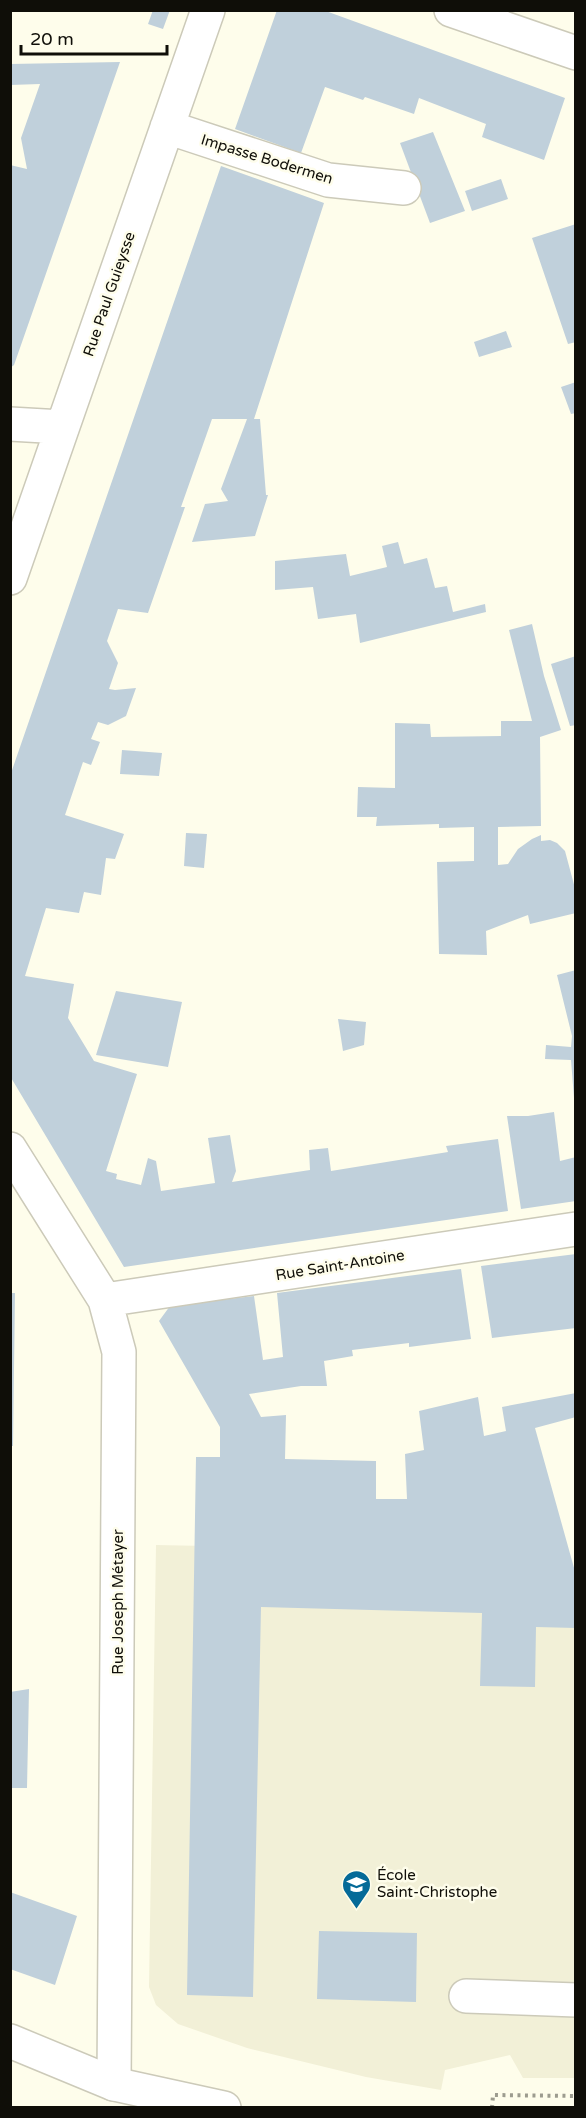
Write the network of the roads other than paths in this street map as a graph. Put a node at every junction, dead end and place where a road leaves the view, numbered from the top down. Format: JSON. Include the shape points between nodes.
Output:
{"nodes":[{"id":1,"x":208,"y":10,"type":"edge"},
{"id":2,"x":451,"y":10,"type":"edge"},
{"id":3,"x":576,"y":53,"type":"edge"},
{"id":4,"x":167,"y":127,"type":"junction"},
{"id":5,"x":404,"y":188,"type":"dead end"},
{"id":6,"x":10,"y":424,"type":"edge"},
{"id":7,"x":62,"y":427,"type":"junction"},
{"id":8,"x":10,"y":578,"type":"edge"},
{"id":9,"x":10,"y":1149,"type":"edge"},
{"id":10,"x":576,"y":1229,"type":"edge"},
{"id":11,"x":105,"y":1300,"type":"junction"},
{"id":12,"x":466,"y":1996,"type":"dead end"},
{"id":13,"x":576,"y":2000,"type":"edge"},
{"id":14,"x":10,"y":2041,"type":"edge"},
{"id":15,"x":114,"y":2084,"type":"junction"},
{"id":16,"x":224,"y":2108,"type":"edge"}],
"edges":[{"from":1,"to":4,"type":"street","name":"Rue Paul Guieysse"},
{"from":2,"to":3,"type":"street"},
{"from":4,"to":5,"type":"street","name":"Impasse Bodermen","via":[[328,180]]},
{"from":4,"to":7,"type":"street","name":"Rue Paul Guieysse"},
{"from":6,"to":7,"type":"street"},
{"from":7,"to":8,"type":"street","name":"Rue Paul Guieysse"},
{"from":9,"to":11,"type":"street","name":"Rue Joseph Métayer"},
{"from":10,"to":11,"type":"street","name":"Rue Saint-Antoine"},
{"from":11,"to":15,"type":"street","name":"Rue Joseph Métayer","via":[[119,1352]]},
{"from":12,"to":13,"type":"street"},
{"from":14,"to":15,"type":"street"},
{"from":15,"to":16,"type":"street"}]}
